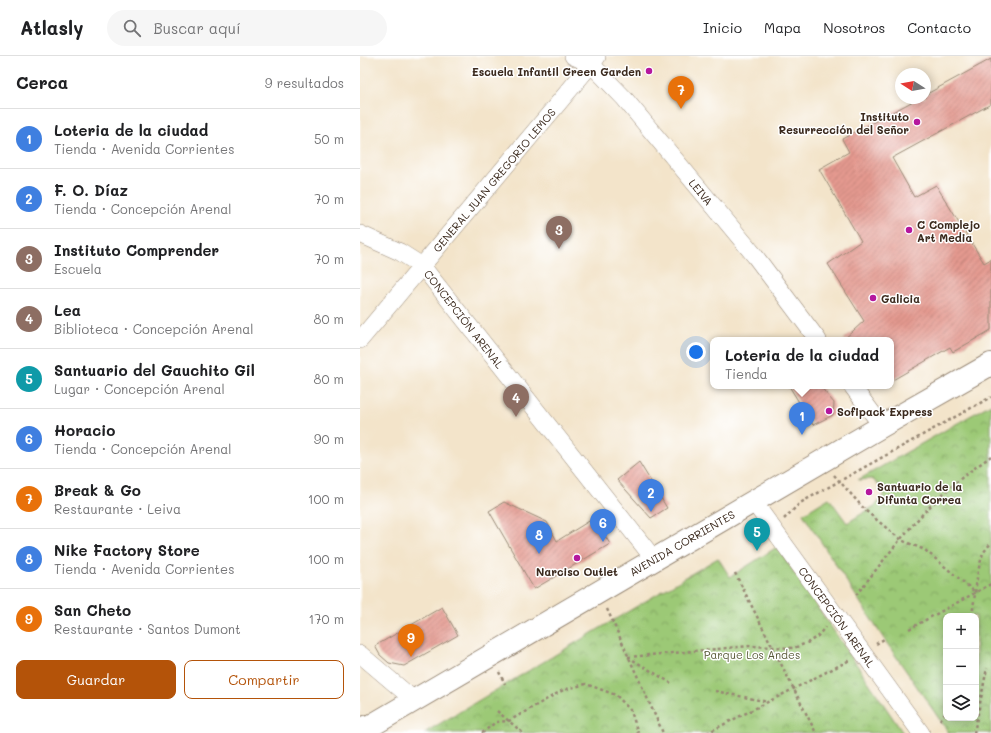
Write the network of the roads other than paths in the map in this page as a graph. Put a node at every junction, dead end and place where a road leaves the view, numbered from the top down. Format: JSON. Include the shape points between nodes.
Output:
{"nodes":[{"id":1,"x":573,"y":56,"type":"edge"},
{"id":2,"x":594,"y":60,"type":"edge"},
{"id":3,"x":360,"y":234,"type":"edge"},
{"id":4,"x":422,"y":266,"type":"junction"},
{"id":5,"x":816,"y":337,"type":"edge"},
{"id":6,"x":360,"y":340,"type":"edge"},
{"id":7,"x":991,"y":364,"type":"edge"},
{"id":8,"x":854,"y":389,"type":"edge"},
{"id":9,"x":882,"y":426,"type":"junction"},
{"id":10,"x":753,"y":502,"type":"junction"},
{"id":11,"x":654,"y":560,"type":"junction"},
{"id":12,"x":360,"y":654,"type":"edge"},
{"id":13,"x":414,"y":700,"type":"junction"},
{"id":14,"x":368,"y":729,"type":"edge"},
{"id":15,"x":921,"y":733,"type":"edge"}],
"edges":[{"from":1,"to":2,"type":"street","name":"LEIVA"},
{"from":2,"to":4,"type":"street","name":"GENERAL JUAN GREGORIO LEMOS"},
{"from":2,"to":5,"type":"street","name":"LEIVA","via":[[755,256]]},
{"from":3,"to":4,"type":"street","name":"CONCEPCIÓN ARENAL","via":[[400,252]]},
{"from":4,"to":6,"type":"street","name":"GENERAL JUAN GREGORIO LEMOS"},
{"from":4,"to":11,"type":"street","name":"CONCEPCIÓN ARENAL"},
{"from":7,"to":9,"type":"main road","name":"AVENIDA CORRIENTES"},
{"from":8,"to":9,"type":"street"},
{"from":9,"to":10,"type":"main road","name":"AVENIDA CORRIENTES"},
{"from":10,"to":11,"type":"main road","name":"AVENIDA CORRIENTES"},
{"from":10,"to":15,"type":"street","name":"CONCEPCIÓN ARENAL"},
{"from":11,"to":13,"type":"main road","name":"AVENIDA CORRIENTES","via":[[606,602]]},
{"from":12,"to":13,"type":"street"},
{"from":13,"to":14,"type":"main road","name":"AVENIDA CORRIENTES"}]}
